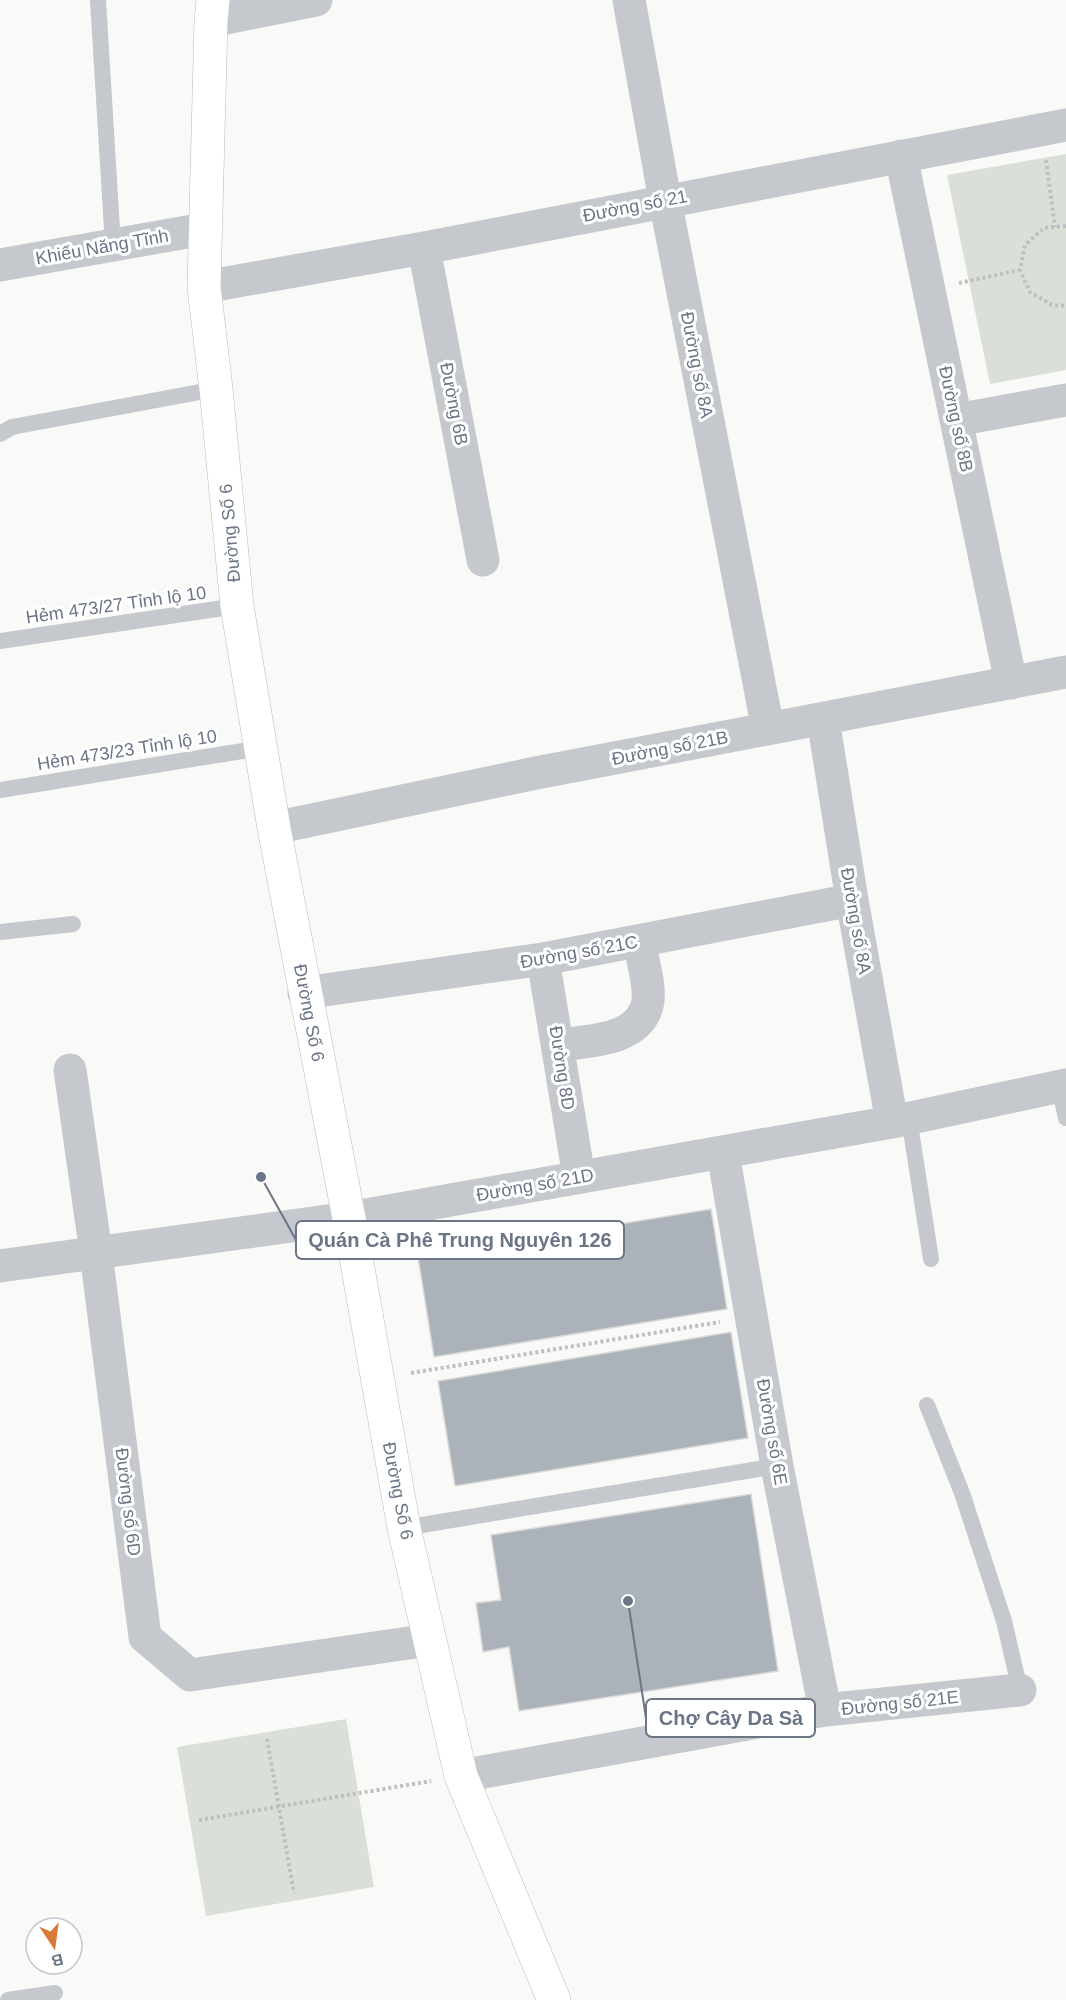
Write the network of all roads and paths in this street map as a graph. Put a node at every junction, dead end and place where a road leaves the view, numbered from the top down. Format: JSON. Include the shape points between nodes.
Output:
{"nodes":[{"id":1,"x":98,"y":0,"type":"edge"},
{"id":2,"x":316,"y":0,"type":"edge"},
{"id":3,"x":629,"y":0,"type":"edge"},
{"id":4,"x":212,"y":10,"type":"edge"},
{"id":5,"x":1054,"y":127,"type":"edge"},
{"id":6,"x":901,"y":156,"type":"junction"},
{"id":7,"x":665,"y":200,"type":"junction"},
{"id":8,"x":1066,"y":226,"type":"edge"},
{"id":9,"x":1055,"y":227,"type":"junction"},
{"id":10,"x":204,"y":229,"type":"junction"},
{"id":11,"x":113,"y":246,"type":"junction"},
{"id":12,"x":424,"y":248,"type":"junction"},
{"id":13,"x":0,"y":265,"type":"edge"},
{"id":14,"x":1020,"y":270,"type":"junction"},
{"id":15,"x":204,"y":287,"type":"junction"},
{"id":16,"x":929,"y":290,"type":"junction"},
{"id":17,"x":1066,"y":306,"type":"edge"},
{"id":18,"x":216,"y":389,"type":"junction"},
{"id":19,"x":1066,"y":400,"type":"edge"},
{"id":20,"x":956,"y":420,"type":"junction"},
{"id":21,"x":0,"y":434,"type":"edge"},
{"id":22,"x":483,"y":560,"type":"dead end"},
{"id":23,"x":237,"y":606,"type":"junction"},
{"id":24,"x":0,"y":641,"type":"edge"},
{"id":25,"x":1066,"y":672,"type":"edge"},
{"id":26,"x":1011,"y":682,"type":"junction"},
{"id":27,"x":824,"y":719,"type":"junction"},
{"id":28,"x":768,"y":729,"type":"junction"},
{"id":29,"x":261,"y":748,"type":"junction"},
{"id":30,"x":0,"y":790,"type":"edge"},
{"id":31,"x":274,"y":828,"type":"junction"},
{"id":32,"x":852,"y":900,"type":"junction"},
{"id":33,"x":73,"y":924,"type":"dead end"},
{"id":34,"x":0,"y":932,"type":"edge"},
{"id":35,"x":639,"y":941,"type":"junction"},
{"id":36,"x":543,"y":959,"type":"junction"},
{"id":37,"x":304,"y":993,"type":"junction"},
{"id":38,"x":559,"y":1046,"type":"junction"},
{"id":39,"x":70,"y":1070,"type":"dead end"},
{"id":40,"x":1063,"y":1086,"type":"edge"},
{"id":41,"x":1066,"y":1118,"type":"edge"},
{"id":42,"x":900,"y":1120,"type":"junction"},
{"id":43,"x":723,"y":1153,"type":"junction"},
{"id":44,"x":579,"y":1177,"type":"junction"},
{"id":45,"x":349,"y":1218,"type":"junction"},
{"id":46,"x":96,"y":1253,"type":"junction"},
{"id":47,"x":931,"y":1259,"type":"dead end"},
{"id":48,"x":0,"y":1266,"type":"edge"},
{"id":49,"x":729,"y":1321,"type":"dead end"},
{"id":50,"x":411,"y":1373,"type":"dead end"},
{"id":51,"x":927,"y":1405,"type":"dead end"},
{"id":52,"x":777,"y":1466,"type":"junction"},
{"id":53,"x":404,"y":1528,"type":"junction"},
{"id":54,"x":429,"y":1640,"type":"junction"},
{"id":55,"x":1020,"y":1690,"type":"joint"},
{"id":56,"x":825,"y":1710,"type":"junction"},
{"id":57,"x":267,"y":1739,"type":"dead end"},
{"id":58,"x":461,"y":1776,"type":"junction"},
{"id":59,"x":279,"y":1807,"type":"junction"},
{"id":60,"x":199,"y":1820,"type":"dead end"},
{"id":61,"x":294,"y":1893,"type":"dead end"},
{"id":62,"x":55,"y":1993,"type":"dead end"},
{"id":63,"x":8,"y":2000,"type":"edge"},
{"id":64,"x":554,"y":2000,"type":"edge"}],
"edges":[{"from":1,"to":11,"type":"lane"},
{"from":2,"to":4,"type":"street"},
{"from":3,"to":7,"type":"street","name":"Đường số 8A"},
{"from":4,"to":10,"type":"street","name":"Đường Số 6"},
{"from":5,"to":6,"type":"street","name":"Đường số 21"},
{"from":5,"to":9,"type":"path"},
{"from":6,"to":7,"type":"street","name":"Đường số 21"},
{"from":6,"to":16,"type":"street","name":"Đường số 8B"},
{"from":7,"to":12,"type":"street","name":"Đường số 21"},
{"from":7,"to":28,"type":"street","name":"Đường số 8A"},
{"from":8,"to":9,"type":"path"},
{"from":9,"to":14,"type":"path","via":[[1044,228],[1025,245]]},
{"from":10,"to":11,"type":"street","name":"Khiếu Năng Tĩnh"},
{"from":10,"to":15,"type":"street","name":"Đường Số 6"},
{"from":11,"to":13,"type":"street","name":"Khiếu Năng Tĩnh"},
{"from":12,"to":15,"type":"street","name":"Đường số 21"},
{"from":12,"to":22,"type":"street","name":"Đường 6B"},
{"from":14,"to":16,"type":"path"},
{"from":14,"to":17,"type":"path","via":[[1030,292],[1052,305]]},
{"from":15,"to":18,"type":"street","name":"Đường Số 6"},
{"from":16,"to":20,"type":"street","name":"Đường số 8B"},
{"from":18,"to":21,"type":"lane","via":[[12,427]]},
{"from":18,"to":23,"type":"street","name":"Đường Số 6"},
{"from":19,"to":20,"type":"street"},
{"from":20,"to":26,"type":"street","name":"Đường số 8B"},
{"from":23,"to":24,"type":"lane","name":"Hẻm 473/27 Tỉnh lộ 10"},
{"from":23,"to":29,"type":"street","name":"Đường Số 6"},
{"from":25,"to":26,"type":"street","name":"Đường số 21B"},
{"from":26,"to":27,"type":"street","name":"Đường số 21B"},
{"from":27,"to":28,"type":"street","name":"Đường số 21B"},
{"from":27,"to":32,"type":"street","name":"Đường số 8A"},
{"from":28,"to":31,"type":"street","name":"Đường số 21B"},
{"from":29,"to":30,"type":"lane","name":"Hẻm 473/23 Tỉnh lộ 10"},
{"from":29,"to":31,"type":"street","name":"Đường Số 6"},
{"from":31,"to":37,"type":"street","name":"Đường Số 6"},
{"from":32,"to":35,"type":"street","name":"Đường số 21C"},
{"from":32,"to":42,"type":"street","name":"Đường số 8A"},
{"from":33,"to":34,"type":"lane"},
{"from":35,"to":36,"type":"street","name":"Đường số 21C"},
{"from":35,"to":38,"type":"street","via":[[648,988],[648,1003],[640,1017],[616,1036]]},
{"from":36,"to":37,"type":"street","name":"Đường số 21C"},
{"from":36,"to":38,"type":"street","name":"Đường 8D"},
{"from":37,"to":45,"type":"street","name":"Đường Số 6"},
{"from":38,"to":44,"type":"street","name":"Đường 8D"},
{"from":39,"to":46,"type":"street","name":"Đường số 6D"},
{"from":40,"to":41,"type":"lane"},
{"from":40,"to":42,"type":"street","name":"Đường số 21D"},
{"from":42,"to":43,"type":"street","name":"Đường số 21D"},
{"from":42,"to":47,"type":"lane"},
{"from":43,"to":44,"type":"street","name":"Đường số 21D"},
{"from":43,"to":52,"type":"street","name":"Đường số 6E"},
{"from":44,"to":45,"type":"street","name":"Đường số 21D"},
{"from":45,"to":46,"type":"street","name":"Đường số 21D"},
{"from":45,"to":53,"type":"street","name":"Đường Số 6"},
{"from":46,"to":48,"type":"street","name":"Đường số 21D"},
{"from":46,"to":54,"type":"street","name":"Đường số 6D","via":[[145,1637],[190,1675]]},
{"from":49,"to":50,"type":"path"},
{"from":51,"to":55,"type":"lane","via":[[962,1493],[1004,1621]]},
{"from":52,"to":53,"type":"lane"},
{"from":52,"to":56,"type":"street","name":"Đường số 6E"},
{"from":53,"to":54,"type":"street","name":"Đường Số 6"},
{"from":54,"to":58,"type":"street","name":"Đường Số 6"},
{"from":55,"to":56,"type":"street","name":"Đường số 21E"},
{"from":56,"to":58,"type":"street","name":"Đường số 21E"},
{"from":57,"to":59,"type":"path"},
{"from":58,"to":59,"type":"path"},
{"from":58,"to":64,"type":"street","name":"Đường Số 6"},
{"from":59,"to":60,"type":"path"},
{"from":59,"to":61,"type":"path"},
{"from":62,"to":63,"type":"lane"}]}
